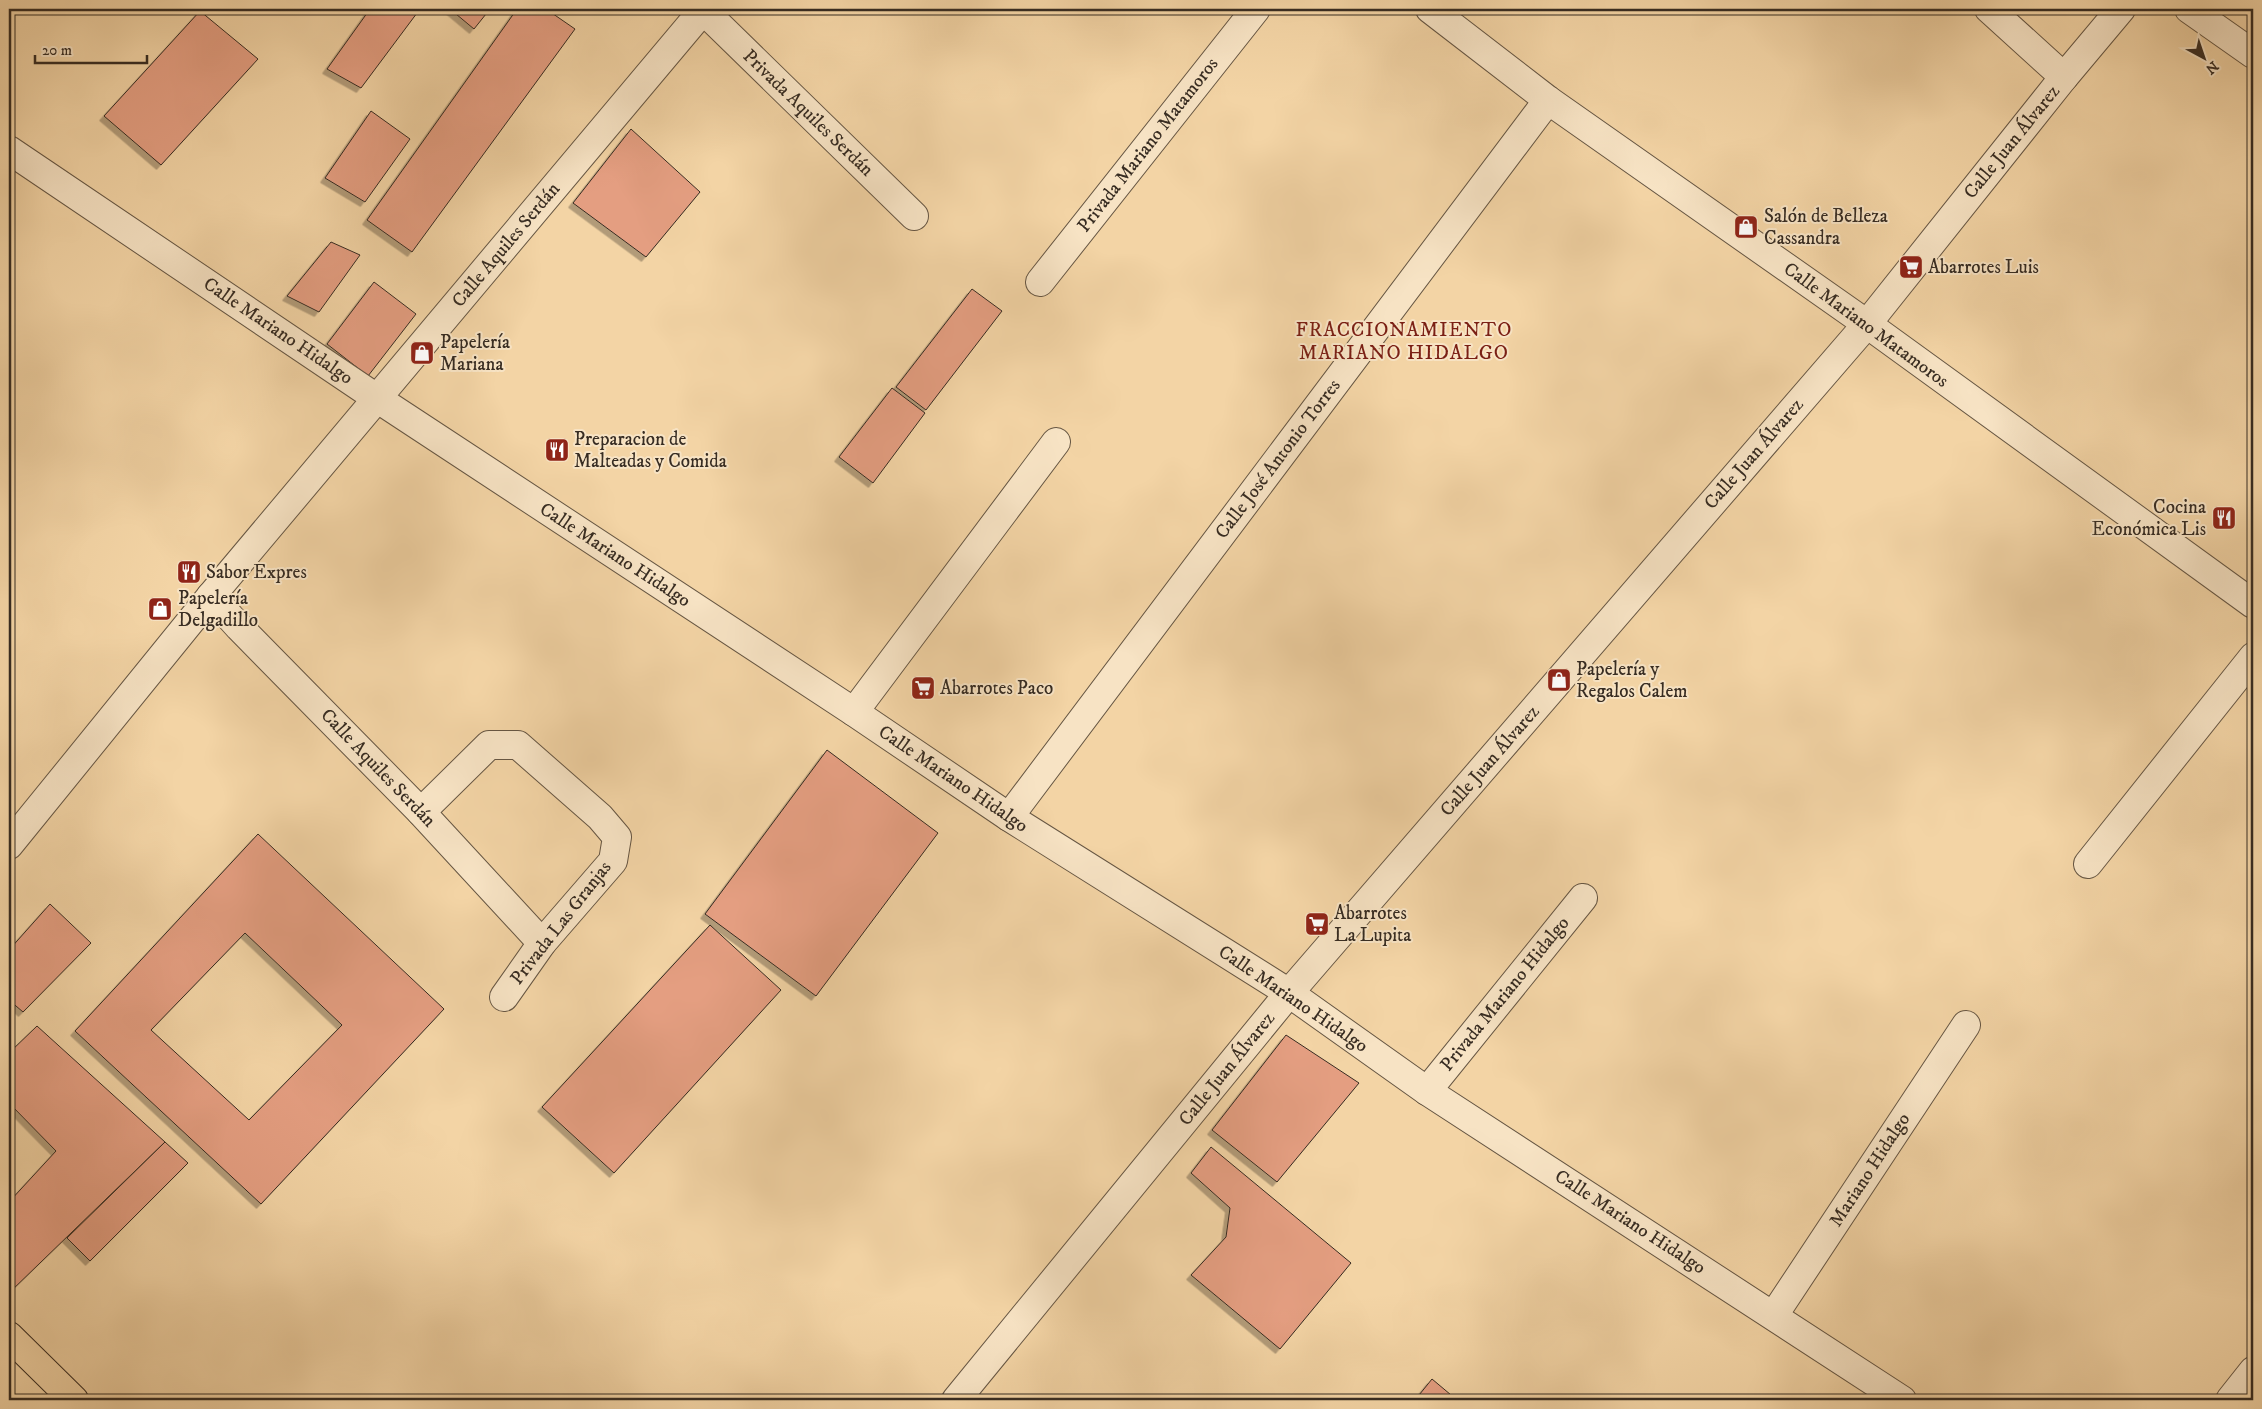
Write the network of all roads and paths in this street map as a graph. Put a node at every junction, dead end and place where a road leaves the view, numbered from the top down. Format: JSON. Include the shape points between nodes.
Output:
{"nodes":[{"id":1,"x":1256,"y":9,"type":"edge"},
{"id":2,"x":1430,"y":9,"type":"edge"},
{"id":3,"x":1989,"y":9,"type":"edge"},
{"id":4,"x":2121,"y":9,"type":"edge"},
{"id":5,"x":2189,"y":9,"type":"edge"},
{"id":6,"x":704,"y":10,"type":"edge"},
{"id":7,"x":2253,"y":54,"type":"edge"},
{"id":8,"x":2064,"y":77,"type":"junction"},
{"id":9,"x":1548,"y":100,"type":"junction"},
{"id":10,"x":9,"y":150,"type":"edge"},
{"id":11,"x":914,"y":216,"type":"dead end"},
{"id":12,"x":1040,"y":282,"type":"dead end"},
{"id":13,"x":1867,"y":324,"type":"junction"},
{"id":14,"x":378,"y":398,"type":"junction"},
{"id":15,"x":1056,"y":442,"type":"dead end"},
{"id":16,"x":211,"y":596,"type":"junction"},
{"id":17,"x":2253,"y":604,"type":"edge"},
{"id":18,"x":2253,"y":657,"type":"edge"},
{"id":19,"x":854,"y":712,"type":"junction"},
{"id":20,"x":421,"y":812,"type":"junction"},
{"id":21,"x":1009,"y":817,"type":"junction"},
{"id":22,"x":10,"y":841,"type":"edge"},
{"id":23,"x":2088,"y":864,"type":"dead end"},
{"id":24,"x":1583,"y":898,"type":"dead end"},
{"id":25,"x":542,"y":943,"type":"junction"},
{"id":26,"x":1289,"y":993,"type":"junction"},
{"id":27,"x":504,"y":997,"type":"dead end"},
{"id":28,"x":1966,"y":1025,"type":"dead end"},
{"id":29,"x":1427,"y":1091,"type":"junction"},
{"id":30,"x":1774,"y":1315,"type":"junction"},
{"id":31,"x":9,"y":1336,"type":"edge"},
{"id":32,"x":2253,"y":1372,"type":"edge"},
{"id":33,"x":2233,"y":1399,"type":"edge"},
{"id":34,"x":74,"y":1400,"type":"edge"},
{"id":35,"x":956,"y":1400,"type":"edge"},
{"id":36,"x":1902,"y":1400,"type":"edge"}],
"edges":[{"from":1,"to":12,"type":"street","name":"Privada Mariano Matamoros"},
{"from":2,"to":9,"type":"street","name":"Calle Mariano Matamoros"},
{"from":3,"to":8,"type":"street"},
{"from":4,"to":8,"type":"street","name":"Calle Juan Álvarez"},
{"from":5,"to":7,"type":"street"},
{"from":6,"to":11,"type":"street","name":"Privada Aquiles Serdán"},
{"from":6,"to":14,"type":"street","name":"Calle Aquiles Serdán"},
{"from":8,"to":13,"type":"street","name":"Calle Juan Álvarez"},
{"from":9,"to":13,"type":"street","name":"Calle Mariano Matamoros"},
{"from":9,"to":21,"type":"street","name":"Calle José Antonio Torres"},
{"from":10,"to":14,"type":"street","name":"Calle Mariano Hidalgo"},
{"from":13,"to":17,"type":"street","name":"Calle Mariano Matamoros"},
{"from":13,"to":26,"type":"street","name":"Calle Juan Álvarez"},
{"from":14,"to":16,"type":"street","name":"Calle Aquiles Serdán"},
{"from":14,"to":19,"type":"street","name":"Calle Mariano Hidalgo"},
{"from":15,"to":19,"type":"street"},
{"from":16,"to":20,"type":"street","name":"Calle Aquiles Serdán"},
{"from":16,"to":22,"type":"street","name":"Calle Aquiles Serdán"},
{"from":18,"to":23,"type":"street"},
{"from":19,"to":21,"type":"street","name":"Calle Mariano Hidalgo"},
{"from":20,"to":25,"type":"street","name":"Calle Aquiles Serdán"},
{"from":20,"to":25,"type":"street","name":"Privada Las Granjas","via":[[489,745],[518,745],[600,817],[617,837],[613,861]]},
{"from":21,"to":26,"type":"street","name":"Calle Mariano Hidalgo"},
{"from":24,"to":29,"type":"street","name":"Privada Mariano Hidalgo"},
{"from":25,"to":27,"type":"street","name":"Privada Las Granjas"},
{"from":26,"to":29,"type":"street","name":"Calle Mariano Hidalgo"},
{"from":26,"to":35,"type":"street","name":"Calle Juan Álvarez"},
{"from":28,"to":30,"type":"street","name":"Mariano Hidalgo"},
{"from":29,"to":30,"type":"street","name":"Calle Mariano Hidalgo"},
{"from":30,"to":36,"type":"street","name":"Calle Mariano Hidalgo"},
{"from":31,"to":34,"type":"main road"},
{"from":32,"to":33,"type":"street"}]}
